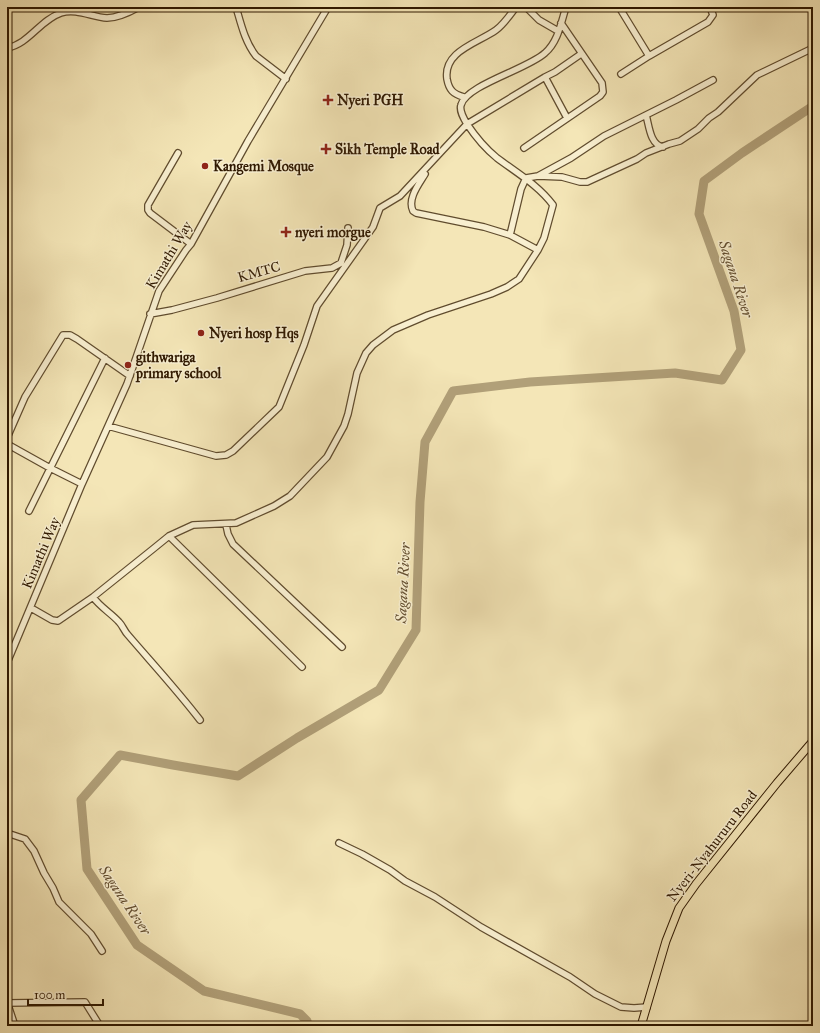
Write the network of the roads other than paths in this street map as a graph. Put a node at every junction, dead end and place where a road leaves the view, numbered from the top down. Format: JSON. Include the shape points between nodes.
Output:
{"nodes":[{"id":1,"x":139,"y":7,"type":"edge"},
{"id":2,"x":236,"y":7,"type":"edge"},
{"id":3,"x":328,"y":7,"type":"edge"},
{"id":4,"x":516,"y":7,"type":"edge"},
{"id":5,"x":526,"y":7,"type":"edge"},
{"id":6,"x":566,"y":7,"type":"edge"},
{"id":7,"x":619,"y":7,"type":"edge"},
{"id":8,"x":710,"y":7,"type":"edge"},
{"id":9,"x":561,"y":23,"type":"junction"},
{"id":10,"x":558,"y":31,"type":"junction"},
{"id":11,"x":7,"y":48,"type":"edge"},
{"id":12,"x":813,"y":48,"type":"edge"},
{"id":13,"x":581,"y":54,"type":"junction"},
{"id":14,"x":649,"y":56,"type":"junction"},
{"id":15,"x":621,"y":74,"type":"dead end"},
{"id":16,"x":545,"y":77,"type":"junction"},
{"id":17,"x":286,"y":79,"type":"junction"},
{"id":18,"x":713,"y":80,"type":"dead end"},
{"id":19,"x":464,"y":97,"type":"junction"},
{"id":20,"x":646,"y":115,"type":"junction"},
{"id":21,"x":567,"y":118,"type":"junction"},
{"id":22,"x":467,"y":124,"type":"junction"},
{"id":23,"x":663,"y":147,"type":"junction"},
{"id":24,"x":524,"y":148,"type":"dead end"},
{"id":25,"x":178,"y":153,"type":"dead end"},
{"id":26,"x":428,"y":166,"type":"junction"},
{"id":27,"x":538,"y":176,"type":"junction"},
{"id":28,"x":526,"y":178,"type":"junction"},
{"id":29,"x":348,"y":228,"type":"dead end"},
{"id":30,"x":510,"y":235,"type":"junction"},
{"id":31,"x":191,"y":244,"type":"junction"},
{"id":32,"x":538,"y":250,"type":"junction"},
{"id":33,"x":150,"y":314,"type":"junction"},
{"id":34,"x":105,"y":358,"type":"junction"},
{"id":35,"x":130,"y":376,"type":"junction"},
{"id":36,"x":108,"y":426,"type":"junction"},
{"id":37,"x":7,"y":438,"type":"edge"},
{"id":38,"x":7,"y":444,"type":"edge"},
{"id":39,"x":50,"y":468,"type":"junction"},
{"id":40,"x":82,"y":484,"type":"junction"},
{"id":41,"x":29,"y":511,"type":"dead end"},
{"id":42,"x":226,"y":524,"type":"junction"},
{"id":43,"x":169,"y":536,"type":"junction"},
{"id":44,"x":93,"y":596,"type":"junction"},
{"id":45,"x":31,"y":608,"type":"junction"},
{"id":46,"x":342,"y":647,"type":"dead end"},
{"id":47,"x":7,"y":663,"type":"edge"},
{"id":48,"x":302,"y":667,"type":"dead end"},
{"id":49,"x":200,"y":720,"type":"dead end"},
{"id":50,"x":813,"y":741,"type":"edge"},
{"id":51,"x":7,"y":833,"type":"edge"},
{"id":52,"x":339,"y":843,"type":"dead end"},
{"id":53,"x":102,"y":951,"type":"dead end"},
{"id":54,"x":7,"y":1003,"type":"edge"},
{"id":55,"x":647,"y":1007,"type":"junction"},
{"id":56,"x":15,"y":1026,"type":"edge"},
{"id":57,"x":100,"y":1026,"type":"edge"},
{"id":58,"x":641,"y":1026,"type":"edge"}],
"edges":[{"from":1,"to":11,"type":"street","via":[[107,18],[64,12],[49,19],[22,42]]},
{"from":2,"to":17,"type":"street","via":[[252,52]]},
{"from":3,"to":17,"type":"street","name":"Kimathi Way"},
{"from":4,"to":19,"type":"street","via":[[502,26],[462,50],[448,63],[450,89],[456,95]]},
{"from":5,"to":10,"type":"street"},
{"from":6,"to":9,"type":"street"},
{"from":7,"to":14,"type":"street"},
{"from":8,"to":14,"type":"street","via":[[713,15],[708,22]]},
{"from":9,"to":10,"type":"street"},
{"from":9,"to":13,"type":"street"},
{"from":10,"to":19,"type":"street","via":[[550,48],[538,58]]},
{"from":12,"to":23,"type":"street","via":[[757,75],[698,130],[680,142]]},
{"from":13,"to":16,"type":"street"},
{"from":13,"to":21,"type":"street","via":[[602,83],[603,92]]},
{"from":14,"to":15,"type":"street"},
{"from":16,"to":21,"type":"street"},
{"from":16,"to":22,"type":"street"},
{"from":17,"to":31,"type":"street","name":"Kimathi Way","via":[[226,179]]},
{"from":18,"to":20,"type":"street"},
{"from":19,"to":22,"type":"street","via":[[460,105]]},
{"from":20,"to":23,"type":"street","via":[[654,142]]},
{"from":20,"to":27,"type":"street","via":[[604,136]]},
{"from":21,"to":24,"type":"street"},
{"from":22,"to":26,"type":"street"},
{"from":22,"to":28,"type":"street","via":[[496,158]]},
{"from":23,"to":27,"type":"street","via":[[587,182]]},
{"from":25,"to":31,"type":"street","via":[[148,205],[148,210]]},
{"from":26,"to":30,"type":"street","via":[[413,197],[413,211]]},
{"from":26,"to":36,"type":"street","via":[[400,196],[380,208],[373,227],[317,306],[279,407],[232,451],[216,456]]},
{"from":27,"to":28,"type":"street"},
{"from":28,"to":30,"type":"street"},
{"from":28,"to":32,"type":"street","via":[[553,205]]},
{"from":29,"to":33,"type":"street","name":"KMTC","via":[[347,245],[340,263],[332,268],[305,271],[216,298]]},
{"from":30,"to":32,"type":"street"},
{"from":31,"to":33,"type":"street","name":"Kimathi Way","via":[[159,290]]},
{"from":32,"to":42,"type":"street","via":[[519,279],[512,284],[393,330],[373,345],[366,353],[357,373],[344,426],[327,457],[297,490],[282,502],[236,523]]},
{"from":33,"to":35,"type":"street","name":"Kimathi Way"},
{"from":34,"to":35,"type":"street"},
{"from":34,"to":37,"type":"street","via":[[70,335],[63,335],[25,397]]},
{"from":34,"to":39,"type":"street"},
{"from":35,"to":36,"type":"street","name":"Kimathi Way"},
{"from":36,"to":40,"type":"street","name":"Kimathi Way"},
{"from":38,"to":39,"type":"street"},
{"from":39,"to":40,"type":"street"},
{"from":39,"to":41,"type":"street"},
{"from":40,"to":45,"type":"street","name":"Kimathi Way"},
{"from":42,"to":43,"type":"street","via":[[193,525]]},
{"from":42,"to":46,"type":"street","via":[[233,544]]},
{"from":43,"to":44,"type":"street"},
{"from":43,"to":48,"type":"street"},
{"from":44,"to":45,"type":"street","via":[[58,621]]},
{"from":44,"to":49,"type":"street","via":[[118,621]]},
{"from":45,"to":47,"type":"street","name":"Kimathi Way"},
{"from":50,"to":55,"type":"main road","name":"Nyeri-Nyahururu Road","via":[[685,897],[674,919]]},
{"from":51,"to":53,"type":"street","via":[[25,839],[59,902],[90,934]]},
{"from":52,"to":55,"type":"street","via":[[390,870],[595,994],[621,1007]]},
{"from":54,"to":56,"type":"street"},
{"from":54,"to":57,"type":"street","via":[[85,1002]]},
{"from":55,"to":58,"type":"main road","name":"Nyeri-Nyahururu Road"}]}
